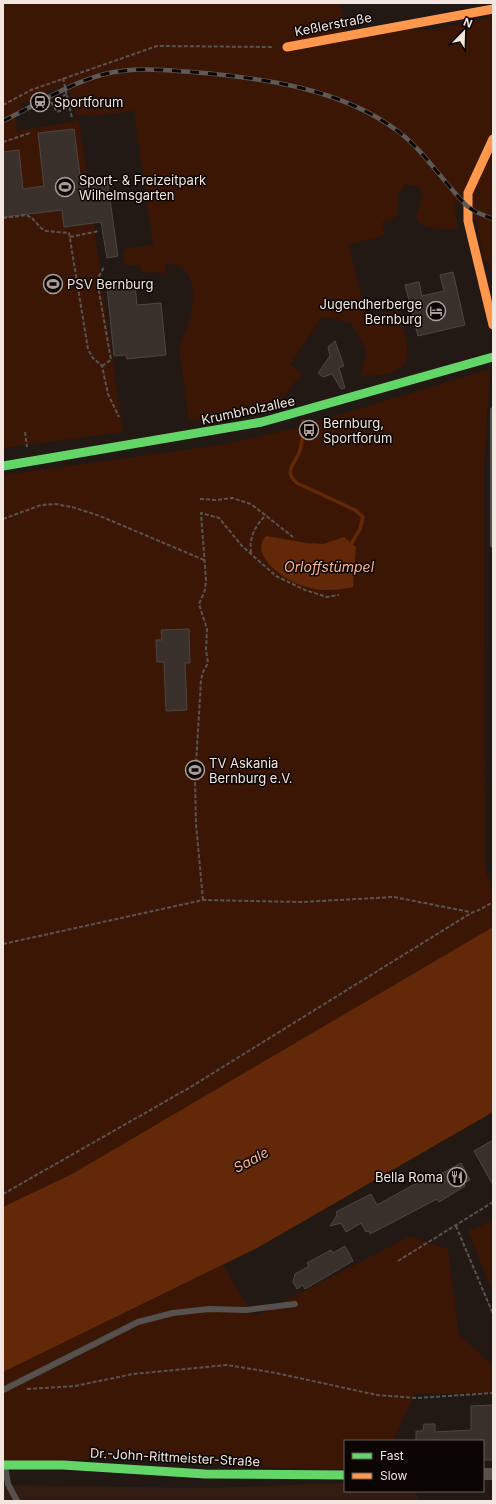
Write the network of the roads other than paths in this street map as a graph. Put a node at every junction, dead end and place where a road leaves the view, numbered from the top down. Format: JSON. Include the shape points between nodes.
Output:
{"nodes":[{"id":1,"x":493,"y":9,"type":"edge"},
{"id":2,"x":479,"y":11,"type":"junction"},
{"id":3,"x":493,"y":14,"type":"edge"},
{"id":4,"x":288,"y":47,"type":"road end"},
{"id":5,"x":493,"y":139,"type":"edge"},
{"id":6,"x":493,"y":325,"type":"edge"},
{"id":7,"x":493,"y":357,"type":"edge"},
{"id":8,"x":493,"y":410,"type":"edge"},
{"id":9,"x":3,"y":466,"type":"edge"},
{"id":10,"x":493,"y":545,"type":"edge"},
{"id":11,"x":295,"y":1304,"type":"dead end"},
{"id":12,"x":4,"y":1390,"type":"edge"},
{"id":13,"x":4,"y":1465,"type":"edge"},
{"id":14,"x":344,"y":1476,"type":"edge"},
{"id":15,"x":17,"y":1501,"type":"edge"}],
"edges":[{"from":1,"to":2,"type":"street","name":"Keßlerstraße"},
{"from":2,"to":3,"type":"street","name":"Keßlerstraße"},
{"from":2,"to":4,"type":"street","name":"Keßlerstraße"},
{"from":5,"to":6,"type":"street","via":[[468,193],[467,206],[468,221]]},
{"from":7,"to":9,"type":"street","name":"Krumbholzallee","via":[[268,420]]},
{"from":8,"to":10,"type":"lane"},
{"from":11,"to":12,"type":"lane","via":[[246,1310],[210,1309],[181,1312],[138,1322]]},
{"from":13,"to":14,"type":"street","name":"Dr.-John-Rittmeister-Straße","via":[[63,1465],[205,1474]]},
{"from":13,"to":15,"type":"lane","via":[[8,1484]]}]}
